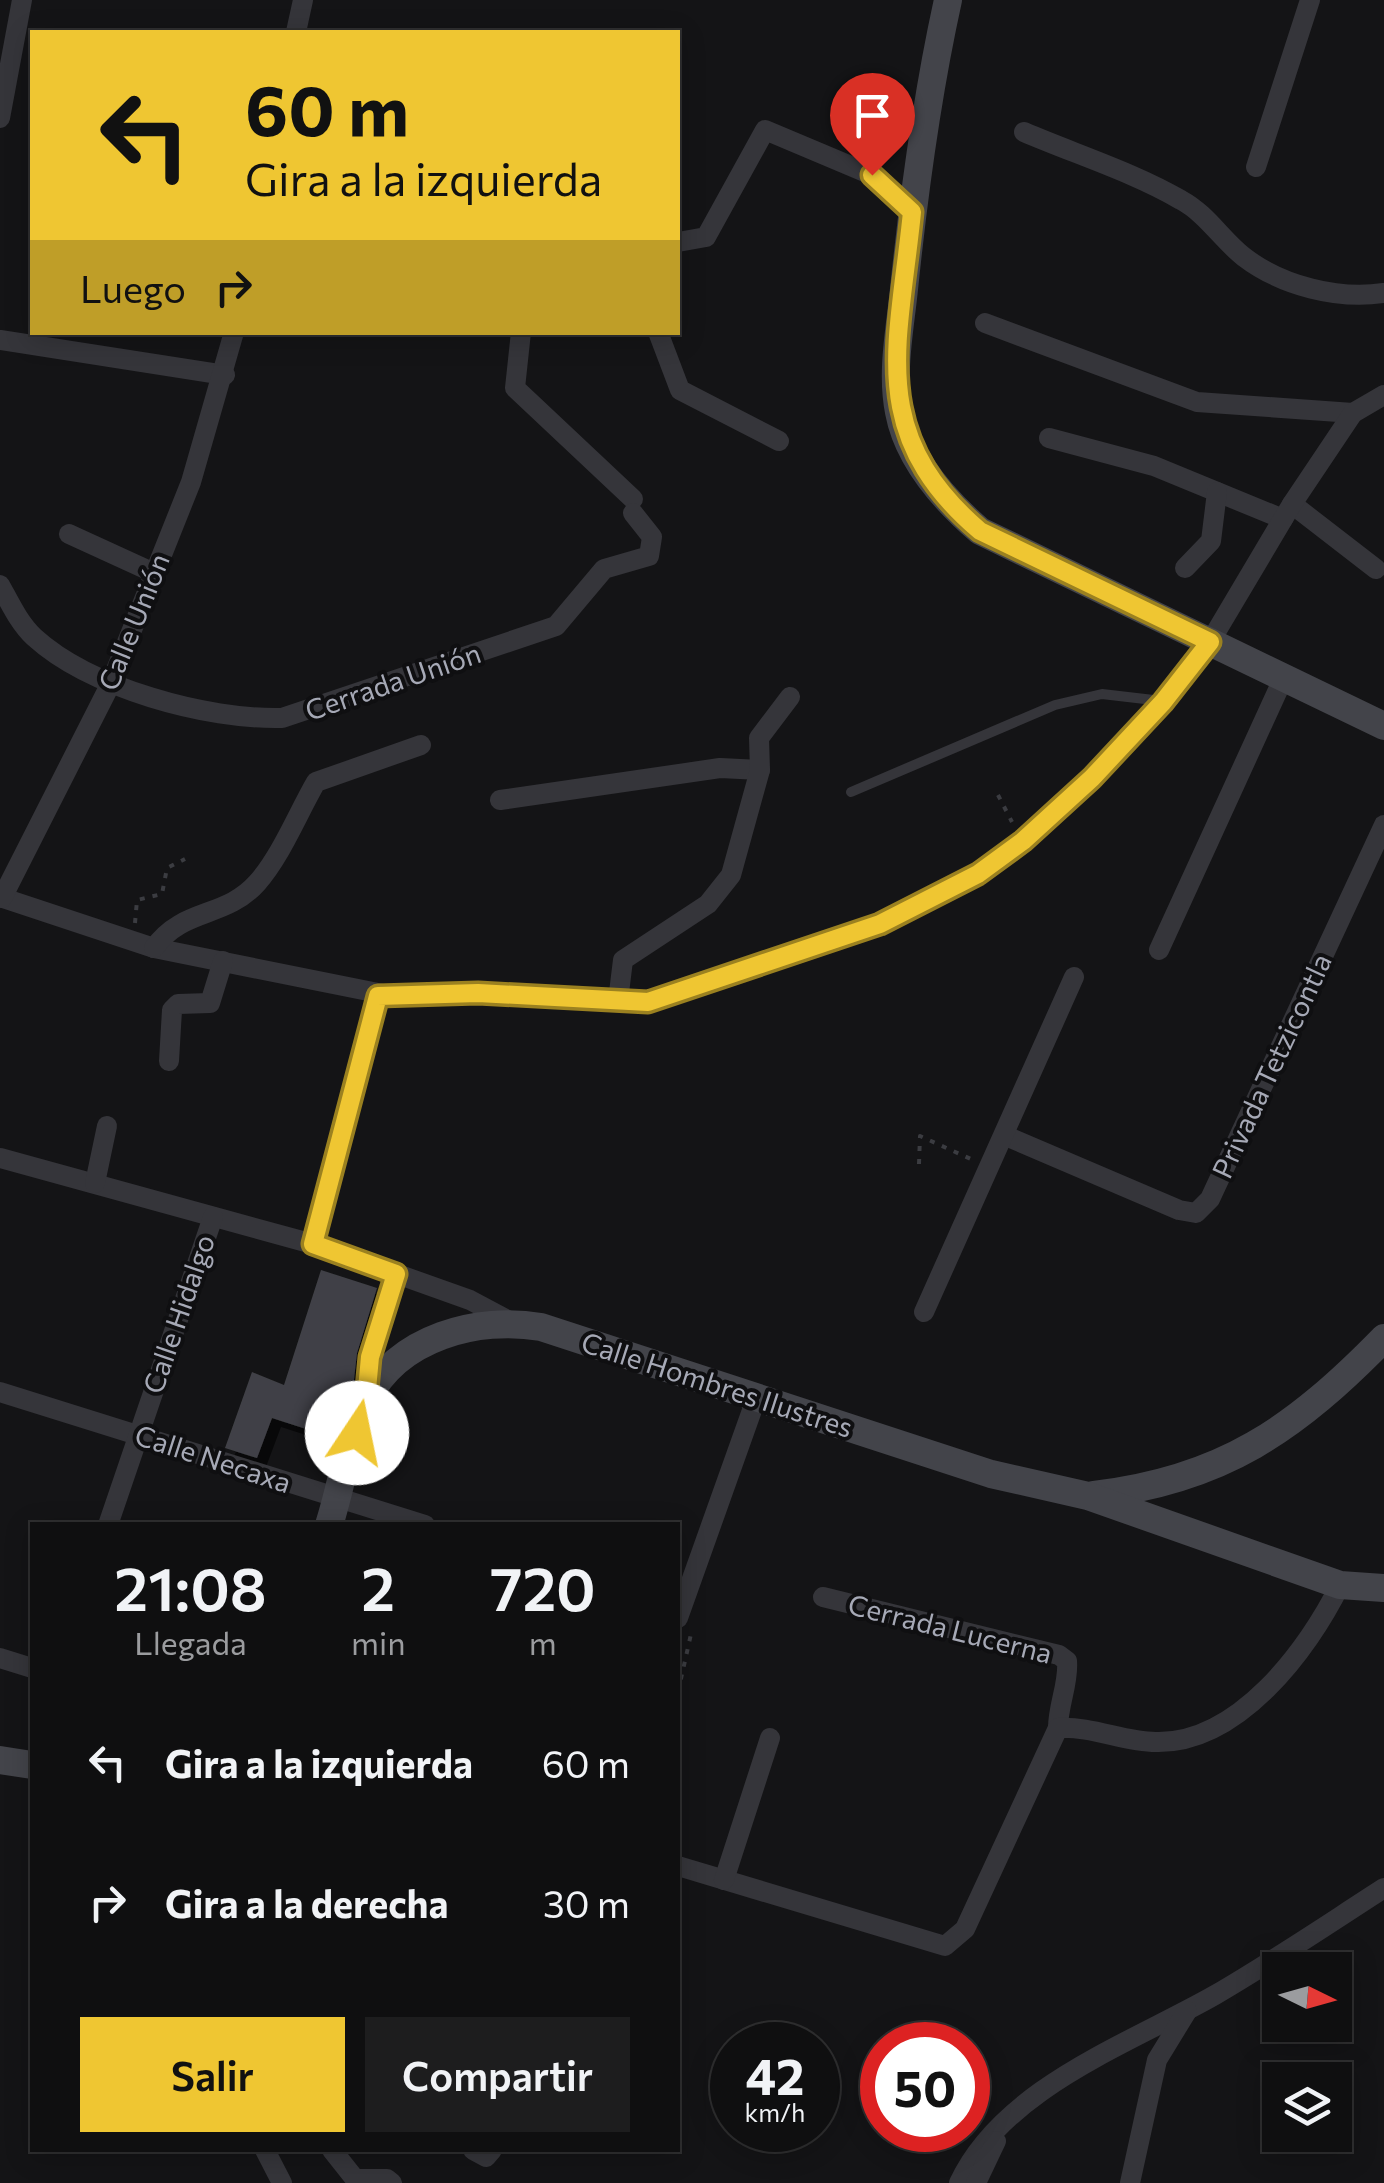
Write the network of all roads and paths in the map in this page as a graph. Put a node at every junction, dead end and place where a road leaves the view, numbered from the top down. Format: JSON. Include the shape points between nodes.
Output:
{"nodes":[{"id":1,"x":22,"y":0,"type":"edge"},
{"id":2,"x":303,"y":0,"type":"edge"},
{"id":3,"x":948,"y":0,"type":"edge"},
{"id":4,"x":1310,"y":0,"type":"edge"},
{"id":5,"x":296,"y":30,"type":"edge"},
{"id":6,"x":6,"y":55,"type":"edge"},
{"id":7,"x":0,"y":118,"type":"edge"},
{"id":8,"x":1024,"y":132,"type":"dead end"},
{"id":9,"x":1256,"y":167,"type":"dead end"},
{"id":10,"x":912,"y":212,"type":"junction"},
{"id":11,"x":680,"y":242,"type":"edge"},
{"id":12,"x":1384,"y":293,"type":"edge"},
{"id":13,"x":985,"y":323,"type":"dead end"},
{"id":14,"x":233,"y":335,"type":"edge"},
{"id":15,"x":521,"y":335,"type":"edge"},
{"id":16,"x":659,"y":335,"type":"edge"},
{"id":17,"x":0,"y":341,"type":"edge"},
{"id":18,"x":225,"y":374,"type":"junction"},
{"id":19,"x":1384,"y":395,"type":"edge"},
{"id":20,"x":1353,"y":413,"type":"junction"},
{"id":21,"x":1049,"y":438,"type":"dead end"},
{"id":22,"x":779,"y":440,"type":"dead end"},
{"id":23,"x":1217,"y":492,"type":"junction"},
{"id":24,"x":1288,"y":511,"type":"junction"},
{"id":25,"x":70,"y":534,"type":"dead end"},
{"id":26,"x":1185,"y":568,"type":"dead end"},
{"id":27,"x":1376,"y":569,"type":"dead end"},
{"id":28,"x":152,"y":572,"type":"junction"},
{"id":29,"x":0,"y":585,"type":"edge"},
{"id":30,"x":1210,"y":642,"type":"junction"},
{"id":31,"x":1284,"y":679,"type":"junction"},
{"id":32,"x":110,"y":686,"type":"junction"},
{"id":33,"x":790,"y":697,"type":"dead end"},
{"id":34,"x":1163,"y":702,"type":"junction"},
{"id":35,"x":1384,"y":726,"type":"edge"},
{"id":36,"x":421,"y":745,"type":"dead end"},
{"id":37,"x":760,"y":770,"type":"junction"},
{"id":38,"x":851,"y":792,"type":"dead end"},
{"id":39,"x":998,"y":796,"type":"dead end"},
{"id":40,"x":500,"y":800,"type":"dead end"},
{"id":41,"x":1384,"y":824,"type":"edge"},
{"id":42,"x":1023,"y":841,"type":"junction"},
{"id":43,"x":185,"y":859,"type":"dead end"},
{"id":44,"x":1,"y":898,"type":"edge"},
{"id":45,"x":144,"y":945,"type":"junction"},
{"id":46,"x":1160,"y":950,"type":"dead end"},
{"id":47,"x":223,"y":962,"type":"junction"},
{"id":48,"x":1074,"y":978,"type":"dead end"},
{"id":49,"x":378,"y":996,"type":"junction"},
{"id":50,"x":618,"y":1001,"type":"junction"},
{"id":51,"x":169,"y":1062,"type":"dead end"},
{"id":52,"x":107,"y":1126,"type":"dead end"},
{"id":53,"x":1006,"y":1136,"type":"junction"},
{"id":54,"x":0,"y":1158,"type":"edge"},
{"id":55,"x":919,"y":1164,"type":"dead end"},
{"id":56,"x":991,"y":1168,"type":"junction"},
{"id":57,"x":95,"y":1183,"type":"junction"},
{"id":58,"x":212,"y":1217,"type":"junction"},
{"id":59,"x":313,"y":1244,"type":"junction"},
{"id":60,"x":396,"y":1274,"type":"junction"},
{"id":61,"x":924,"y":1312,"type":"dead end"},
{"id":62,"x":511,"y":1322,"type":"junction"},
{"id":63,"x":1384,"y":1338,"type":"edge"},
{"id":64,"x":0,"y":1392,"type":"edge"},
{"id":65,"x":756,"y":1398,"type":"junction"},
{"id":66,"x":366,"y":1400,"type":"junction"},
{"id":67,"x":137,"y":1434,"type":"junction"},
{"id":68,"x":1088,"y":1496,"type":"junction"},
{"id":69,"x":333,"y":1512,"type":"edge"},
{"id":70,"x":109,"y":1522,"type":"edge"},
{"id":71,"x":405,"y":1522,"type":"edge"},
{"id":72,"x":1340,"y":1586,"type":"junction"},
{"id":73,"x":1384,"y":1588,"type":"edge"},
{"id":74,"x":823,"y":1597,"type":"dead end"},
{"id":75,"x":680,"y":1604,"type":"edge"},
{"id":76,"x":0,"y":1658,"type":"edge"},
{"id":77,"x":30,"y":1667,"type":"edge"},
{"id":78,"x":1058,"y":1728,"type":"junction"},
{"id":79,"x":770,"y":1738,"type":"dead end"},
{"id":80,"x":0,"y":1760,"type":"edge"},
{"id":81,"x":30,"y":1765,"type":"edge"},
{"id":82,"x":680,"y":1867,"type":"edge"},
{"id":83,"x":724,"y":1880,"type":"junction"},
{"id":84,"x":1384,"y":1888,"type":"edge"},
{"id":85,"x":1187,"y":2010,"type":"junction"},
{"id":86,"x":1004,"y":2126,"type":"junction"},
{"id":87,"x":266,"y":2152,"type":"edge"},
{"id":88,"x":334,"y":2152,"type":"edge"},
{"id":89,"x":282,"y":2183,"type":"edge"},
{"id":90,"x":392,"y":2183,"type":"edge"},
{"id":91,"x":958,"y":2183,"type":"edge"},
{"id":92,"x":976,"y":2183,"type":"edge"},
{"id":93,"x":1130,"y":2183,"type":"edge"}],
"edges":[{"from":1,"to":6,"type":"street"},
{"from":2,"to":5,"type":"street"},
{"from":3,"to":10,"type":"street"},
{"from":4,"to":9,"type":"street"},
{"from":6,"to":7,"type":"street"},
{"from":8,"to":12,"type":"street","via":[[1180,200],[1267,270],[1318,291]]},
{"from":10,"to":11,"type":"street","via":[[872,175],[764,130],[706,237]]},
{"from":10,"to":30,"type":"street","via":[[896,366],[899,413],[929,478],[980,531]]},
{"from":13,"to":20,"type":"street","via":[[1197,402]]},
{"from":14,"to":18,"type":"street","name":"Calle Unión"},
{"from":15,"to":32,"type":"street","name":"Cerrada Unión","via":[[515,388],[633,506],[652,537],[649,556],[604,569],[556,626],[282,718],[250,719]]},
{"from":16,"to":22,"type":"street","via":[[680,390]]},
{"from":17,"to":18,"type":"street"},
{"from":18,"to":28,"type":"street","name":"Calle Unión","via":[[191,482]]},
{"from":19,"to":20,"type":"street"},
{"from":20,"to":24,"type":"street"},
{"from":21,"to":23,"type":"street","via":[[1154,466]]},
{"from":23,"to":24,"type":"street"},
{"from":23,"to":26,"type":"street","via":[[1211,541]]},
{"from":24,"to":27,"type":"street"},
{"from":24,"to":30,"type":"street"},
{"from":25,"to":28,"type":"street"},
{"from":28,"to":32,"type":"street","name":"Calle Unión"},
{"from":29,"to":32,"type":"street","name":"Cerrada Unión","via":[[36,639]]},
{"from":30,"to":31,"type":"street"},
{"from":30,"to":34,"type":"street"},
{"from":31,"to":35,"type":"street"},
{"from":31,"to":46,"type":"street"},
{"from":32,"to":44,"type":"street","name":"Calle Unión"},
{"from":33,"to":37,"type":"street","via":[[759,738]]},
{"from":34,"to":38,"type":"lane","via":[[1102,694],[1055,704]]},
{"from":34,"to":42,"type":"street"},
{"from":36,"to":45,"type":"street","via":[[316,782],[257,883],[224,908],[168,928]]},
{"from":37,"to":40,"type":"street","via":[[701,770]]},
{"from":37,"to":50,"type":"street","via":[[731,875],[708,904],[622,960]]},
{"from":39,"to":42,"type":"path"},
{"from":41,"to":53,"type":"street","name":"Privada Tetzicontla","via":[[1210,1199],[1196,1213]]},
{"from":42,"to":50,"type":"street","via":[[978,874],[880,924],[671,997]]},
{"from":43,"to":45,"type":"path","via":[[167,868],[162,894],[137,900]]},
{"from":44,"to":45,"type":"street"},
{"from":45,"to":47,"type":"street"},
{"from":47,"to":49,"type":"street"},
{"from":47,"to":51,"type":"street","via":[[210,1003],[172,1010]]},
{"from":48,"to":53,"type":"street"},
{"from":49,"to":50,"type":"street","via":[[478,993]]},
{"from":49,"to":59,"type":"street"},
{"from":52,"to":57,"type":"street"},
{"from":53,"to":56,"type":"street"},
{"from":54,"to":57,"type":"street"},
{"from":55,"to":56,"type":"path","via":[[920,1136]]},
{"from":56,"to":61,"type":"street"},
{"from":57,"to":58,"type":"street"},
{"from":58,"to":59,"type":"street"},
{"from":58,"to":67,"type":"street","name":"Calle Hidalgo"},
{"from":59,"to":60,"type":"street"},
{"from":60,"to":62,"type":"street"},
{"from":60,"to":66,"type":"street","name":"Calle Hombres Ilustres","via":[[370,1357]]},
{"from":62,"to":65,"type":"street","name":"Calle Hombres Ilustres"},
{"from":62,"to":66,"type":"street","name":"Calle Hombres Ilustres","via":[[458,1328],[430,1341],[381,1379]]},
{"from":63,"to":68,"type":"street","name":"Calle Hombres Ilustres","via":[[1316,1404],[1256,1447],[1152,1488]]},
{"from":64,"to":67,"type":"street","name":"Calle Necaxa"},
{"from":65,"to":68,"type":"street","name":"Calle Hombres Ilustres","via":[[992,1474]]},
{"from":65,"to":75,"type":"street"},
{"from":66,"to":69,"type":"street","name":"Calle Hombres Ilustres"},
{"from":67,"to":69,"type":"street","name":"Calle Necaxa"},
{"from":67,"to":70,"type":"street","name":"Calle Hidalgo"},
{"from":68,"to":72,"type":"street","name":"Calle Hombres Ilustres"},
{"from":69,"to":71,"type":"street","name":"Calle Necaxa"},
{"from":72,"to":73,"type":"street","name":"Calle Hombres Ilustres"},
{"from":72,"to":78,"type":"street","via":[[1281,1678],[1212,1726],[1158,1742]]},
{"from":74,"to":78,"type":"street","name":"Cerrada Lucerna","via":[[1059,1655],[1068,1671]]},
{"from":76,"to":77,"type":"street"},
{"from":78,"to":83,"type":"street","name":"Cerrada Lucerna","via":[[956,1941],[930,1944]]},
{"from":79,"to":83,"type":"street"},
{"from":80,"to":81,"type":"street"},
{"from":82,"to":83,"type":"street"},
{"from":84,"to":85,"type":"street"},
{"from":85,"to":86,"type":"street","via":[[1104,2050]]},
{"from":85,"to":93,"type":"street","via":[[1157,2060]]},
{"from":86,"to":91,"type":"street","via":[[970,2159]]},
{"from":86,"to":92,"type":"street"},
{"from":87,"to":89,"type":"street"},
{"from":88,"to":90,"type":"street","via":[[355,2179]]}]}
